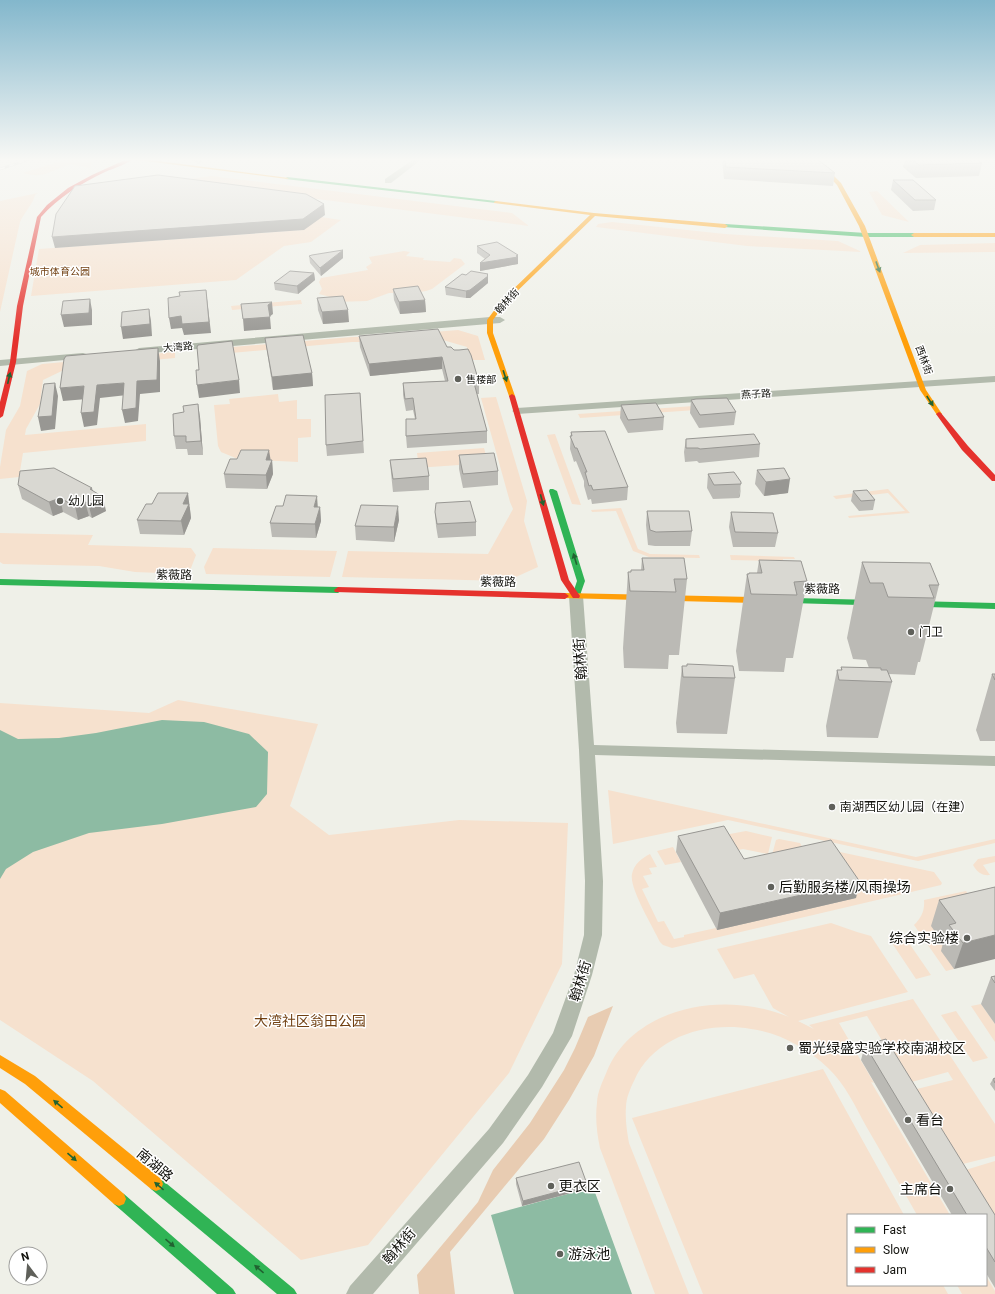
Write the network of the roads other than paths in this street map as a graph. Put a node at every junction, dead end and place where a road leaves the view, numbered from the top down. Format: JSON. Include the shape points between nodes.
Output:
{"nodes":[{"id":1,"x":30,"y":219,"type":"edge"},
{"id":2,"x":38,"y":219,"type":"edge"},
{"id":3,"x":593,"y":219,"type":"edge"},
{"id":4,"x":654,"y":219,"type":"edge"},
{"id":5,"x":697,"y":219,"type":"edge"},
{"id":6,"x":858,"y":219,"type":"edge"},
{"id":7,"x":995,"y":230,"type":"edge"},
{"id":8,"x":875,"y":231,"type":"junction"},
{"id":9,"x":865,"y":233,"type":"junction"},
{"id":10,"x":995,"y":235,"type":"edge"},
{"id":11,"x":881,"y":247,"type":"dead end"},
{"id":12,"x":10,"y":307,"type":"dead end"},
{"id":13,"x":495,"y":320,"type":"junction"},
{"id":14,"x":131,"y":352,"type":"edge"},
{"id":15,"x":91,"y":355,"type":"edge"},
{"id":16,"x":0,"y":359,"type":"edge"},
{"id":17,"x":12,"y":362,"type":"junction"},
{"id":18,"x":995,"y":379,"type":"edge"},
{"id":19,"x":927,"y":381,"type":"junction"},
{"id":20,"x":524,"y":413,"type":"junction"},
{"id":21,"x":0,"y":416,"type":"edge"},
{"id":22,"x":995,"y":467,"type":"edge"},
{"id":23,"x":549,"y":479,"type":"dead end"},
{"id":24,"x":995,"y":479,"type":"edge"},
{"id":25,"x":0,"y":582,"type":"edge"},
{"id":26,"x":576,"y":596,"type":"junction"},
{"id":27,"x":995,"y":606,"type":"edge"},
{"id":28,"x":587,"y":750,"type":"junction"},
{"id":29,"x":995,"y":761,"type":"edge"},
{"id":30,"x":0,"y":1061,"type":"edge"},
{"id":31,"x":0,"y":1095,"type":"edge"},
{"id":32,"x":228,"y":1294,"type":"edge"},
{"id":33,"x":289,"y":1294,"type":"edge"},
{"id":34,"x":358,"y":1294,"type":"edge"}],
"edges":[{"from":1,"to":12,"type":"main road"},
{"from":2,"to":17,"type":"main road","via":[[20,306]]},
{"from":3,"to":13,"type":"main road","name":"翰林街","via":[[504,301]]},
{"from":4,"to":9,"type":"main road","via":[[741,228]]},
{"from":5,"to":9,"type":"main road"},
{"from":6,"to":9,"type":"main road","name":"西林街"},
{"from":7,"to":8,"type":"main road"},
{"from":8,"to":9,"type":"main road"},
{"from":8,"to":10,"type":"main road"},
{"from":8,"to":11,"type":"main road"},
{"from":9,"to":19,"type":"main road","name":"西林街","one_way":true},
{"from":13,"to":14,"type":"street","name":"大湾路"},
{"from":13,"to":20,"type":"main road","name":"翰林街","via":[[490,333]]},
{"from":15,"to":17,"type":"street"},
{"from":16,"to":17,"type":"street"},
{"from":21,"to":17,"type":"main road","one_way":true},
{"from":18,"to":19,"type":"street","name":"燕子路"},
{"from":19,"to":20,"type":"street","name":"燕子路"},
{"from":19,"to":22,"type":"main road","name":"西林街","via":[[973,445]]},
{"from":19,"to":24,"type":"main road","name":"西林街","one_way":true,"via":[[923,390],[937,412],[963,446]]},
{"from":20,"to":26,"type":"main road","name":"翰林街","one_way":true,"via":[[565,580]]},
{"from":26,"to":23,"type":"main road","name":"翰林街","one_way":true,"via":[[581,581]]},
{"from":25,"to":26,"type":"main road","name":"紫薇路"},
{"from":26,"to":27,"type":"main road","name":"紫薇路"},
{"from":26,"to":28,"type":"street","name":"翰林街"},
{"from":28,"to":29,"type":"street"},
{"from":28,"to":34,"type":"street","name":"翰林街","via":[[594,881],[593,935],[583,975],[562,1036],[535,1081],[496,1136]]},
{"from":33,"to":30,"type":"main road","name":"南湖路","one_way":true,"via":[[30,1080]]},
{"from":31,"to":32,"type":"main road","one_way":true}]}
